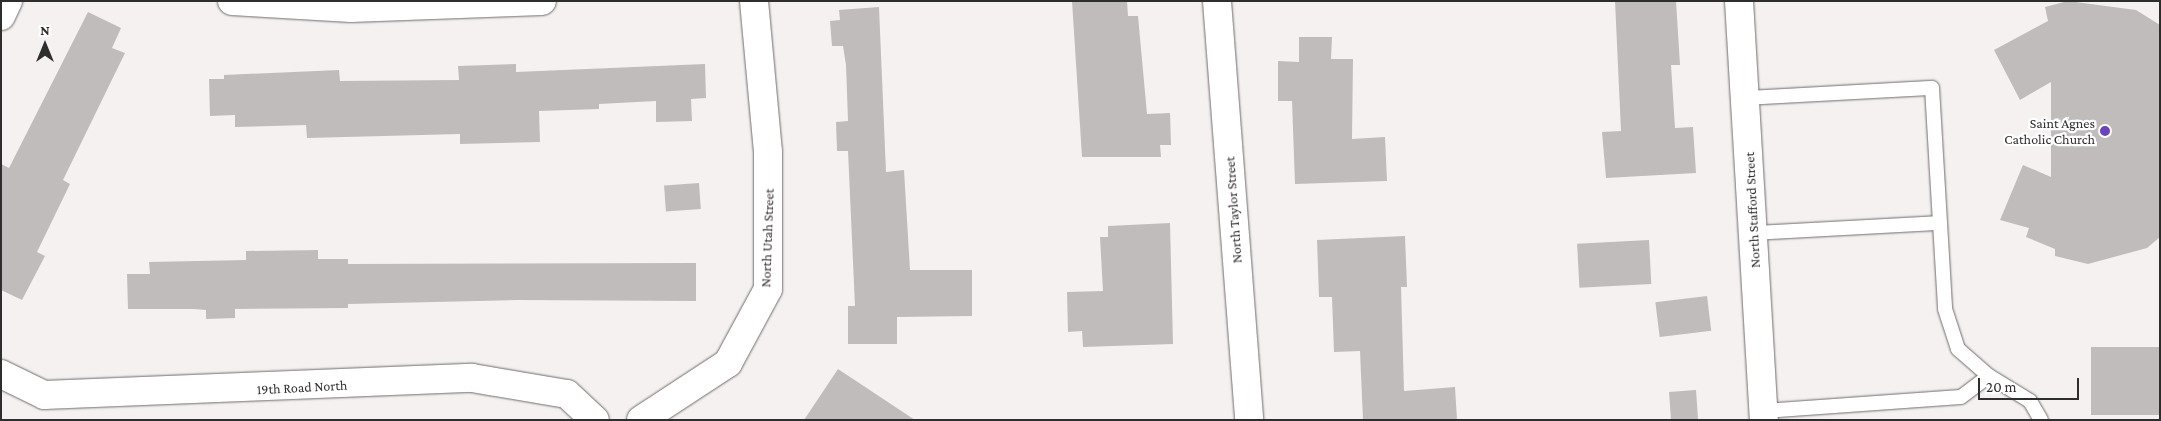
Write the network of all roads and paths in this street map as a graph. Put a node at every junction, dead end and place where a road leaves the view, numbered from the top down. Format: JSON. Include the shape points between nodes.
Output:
{"nodes":[{"id":1,"x":8,"y":1,"type":"edge"},
{"id":2,"x":232,"y":1,"type":"edge"},
{"id":3,"x":542,"y":1,"type":"edge"},
{"id":4,"x":754,"y":1,"type":"edge"},
{"id":5,"x":1217,"y":1,"type":"edge"},
{"id":6,"x":1739,"y":1,"type":"edge"},
{"id":7,"x":529,"y":2,"type":"edge"},
{"id":8,"x":1,"y":16,"type":"edge"},
{"id":9,"x":1746,"y":98,"type":"junction"},
{"id":10,"x":1939,"y":223,"type":"junction"},
{"id":11,"x":1754,"y":233,"type":"junction"},
{"id":12,"x":1,"y":374,"type":"edge"},
{"id":13,"x":1989,"y":376,"type":"junction"},
{"id":14,"x":1764,"y":415,"type":"edge"},
{"id":15,"x":595,"y":420,"type":"edge"},
{"id":16,"x":641,"y":420,"type":"edge"},
{"id":17,"x":1249,"y":420,"type":"edge"},
{"id":18,"x":2041,"y":420,"type":"edge"}],
"edges":[{"from":1,"to":8,"type":"street"},
{"from":2,"to":7,"type":"street","via":[[352,8]]},
{"from":3,"to":7,"type":"street"},
{"from":4,"to":16,"type":"street","name":"North Utah Street","via":[[768,152],[768,289],[728,363]]},
{"from":5,"to":17,"type":"street","name":"North Taylor Street"},
{"from":6,"to":9,"type":"street","name":"North Stafford Street"},
{"from":9,"to":10,"type":"lane","via":[[1932,88]]},
{"from":9,"to":11,"type":"street","name":"North Stafford Street"},
{"from":10,"to":11,"type":"lane"},
{"from":10,"to":13,"type":"lane","via":[[1945,309],[1958,349]]},
{"from":11,"to":14,"type":"street","name":"North Stafford Street"},
{"from":12,"to":15,"type":"street","name":"19th Road North","via":[[44,395],[472,378],[567,394]]},
{"from":13,"to":14,"type":"lane","via":[[1961,397]]},
{"from":13,"to":18,"type":"lane","via":[[2030,402]]}]}
